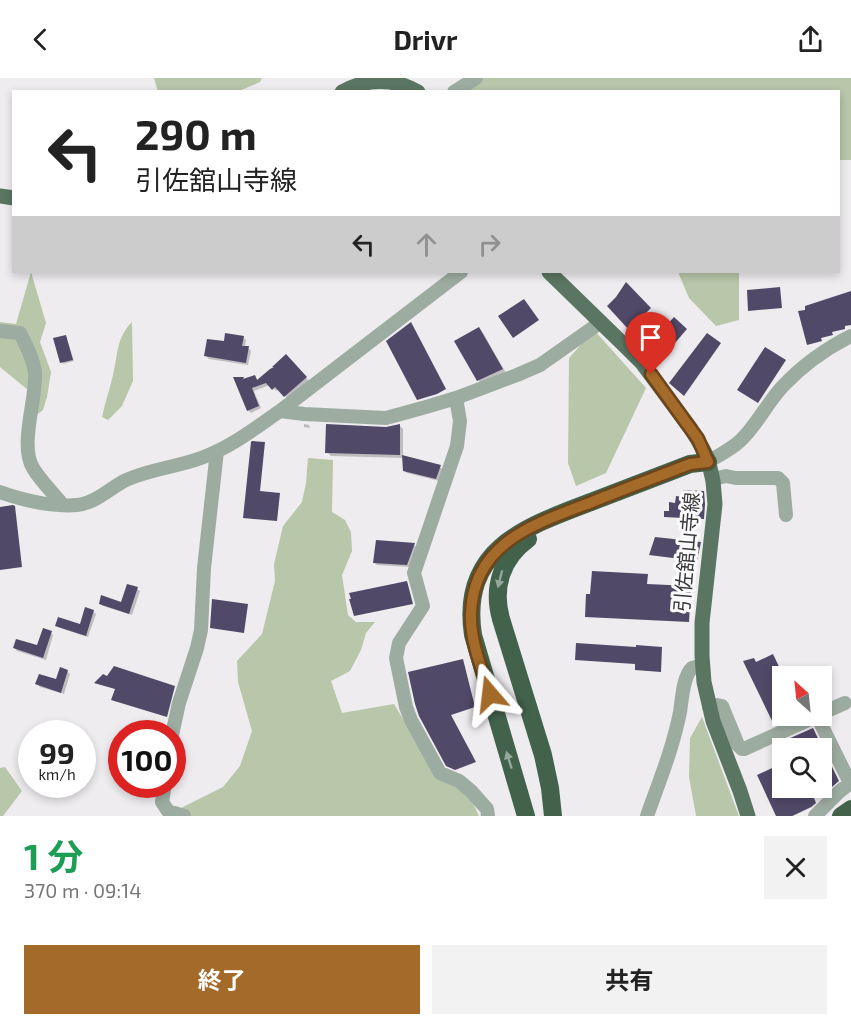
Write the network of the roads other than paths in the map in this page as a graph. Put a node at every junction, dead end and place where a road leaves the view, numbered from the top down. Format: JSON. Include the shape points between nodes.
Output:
{"nodes":[{"id":1,"x":476,"y":78,"type":"edge"},
{"id":2,"x":346,"y":90,"type":"edge"},
{"id":3,"x":414,"y":90,"type":"edge"},
{"id":4,"x":457,"y":90,"type":"edge"},
{"id":5,"x":460,"y":273,"type":"edge"},
{"id":6,"x":550,"y":273,"type":"edge"},
{"id":7,"x":601,"y":322,"type":"junction"},
{"id":8,"x":0,"y":331,"type":"edge"},
{"id":9,"x":851,"y":336,"type":"edge"},
{"id":10,"x":456,"y":398,"type":"junction"},
{"id":11,"x":280,"y":411,"type":"junction"},
{"id":12,"x":217,"y":452,"type":"junction"},
{"id":13,"x":711,"y":470,"type":"junction"},
{"id":14,"x":0,"y":492,"type":"edge"},
{"id":15,"x":62,"y":504,"type":"junction"},
{"id":16,"x":786,"y":515,"type":"dead end"},
{"id":17,"x":703,"y":665,"type":"junction"},
{"id":18,"x":845,"y":703,"type":"dead end"},
{"id":19,"x":709,"y":707,"type":"junction"},
{"id":20,"x":832,"y":709,"type":"edge"},
{"id":21,"x":175,"y":720,"type":"edge"},
{"id":22,"x":795,"y":726,"type":"edge"},
{"id":23,"x":822,"y":726,"type":"edge"},
{"id":24,"x":163,"y":798,"type":"edge"},
{"id":25,"x":851,"y":809,"type":"edge"},
{"id":26,"x":183,"y":816,"type":"edge"},
{"id":27,"x":488,"y":816,"type":"edge"},
{"id":28,"x":526,"y":816,"type":"edge"},
{"id":29,"x":553,"y":816,"type":"edge"},
{"id":30,"x":647,"y":816,"type":"edge"},
{"id":31,"x":748,"y":816,"type":"edge"},
{"id":32,"x":815,"y":816,"type":"edge"},
{"id":33,"x":841,"y":816,"type":"edge"}],
"edges":[{"from":1,"to":4,"type":"street"},
{"from":2,"to":3,"type":"main road","via":[[381,81],[400,83]]},
{"from":5,"to":11,"type":"street"},
{"from":6,"to":7,"type":"main road","name":"引佐舘山寺線"},
{"from":7,"to":10,"type":"street","via":[[540,365]]},
{"from":7,"to":13,"type":"main road","name":"引佐舘山寺線","via":[[660,386],[698,439]]},
{"from":8,"to":15,"type":"street","via":[[20,333],[29,350],[35,372],[28,449],[32,467]]},
{"from":9,"to":13,"type":"street","via":[[804,366]]},
{"from":10,"to":11,"type":"street","via":[[386,418]]},
{"from":10,"to":27,"type":"street","via":[[460,422],[457,446],[414,573],[423,606],[399,643],[396,658],[406,707],[440,773],[471,791],[487,809]]},
{"from":11,"to":12,"type":"street"},
{"from":12,"to":15,"type":"street","via":[[126,480],[87,502]]},
{"from":12,"to":21,"type":"street","via":[[201,630]]},
{"from":13,"to":16,"type":"street","via":[[736,478],[778,478],[783,483]]},
{"from":13,"to":17,"type":"main road","name":"引佐舘山寺線","via":[[715,504],[702,623]]},
{"from":28,"to":13,"type":"highway","one_way":true,"via":[[471,625],[472,603],[481,573],[508,540],[554,516],[690,464]]},
{"from":13,"to":29,"type":"highway","one_way":true,"via":[[693,472],[541,530],[517,548],[503,569],[497,593],[499,610],[543,755]]},
{"from":14,"to":15,"type":"street","via":[[21,500]]},
{"from":17,"to":19,"type":"main road","name":"引佐舘山寺線"},
{"from":17,"to":30,"type":"street","via":[[686,675],[669,754]]},
{"from":18,"to":20,"type":"street"},
{"from":19,"to":22,"type":"street","via":[[722,706],[742,749]]},
{"from":19,"to":31,"type":"main road","name":"引佐舘山寺線"},
{"from":23,"to":32,"type":"street","via":[[850,783]]},
{"from":24,"to":26,"type":"street","via":[[168,811]]},
{"from":25,"to":33,"type":"highway"}]}
